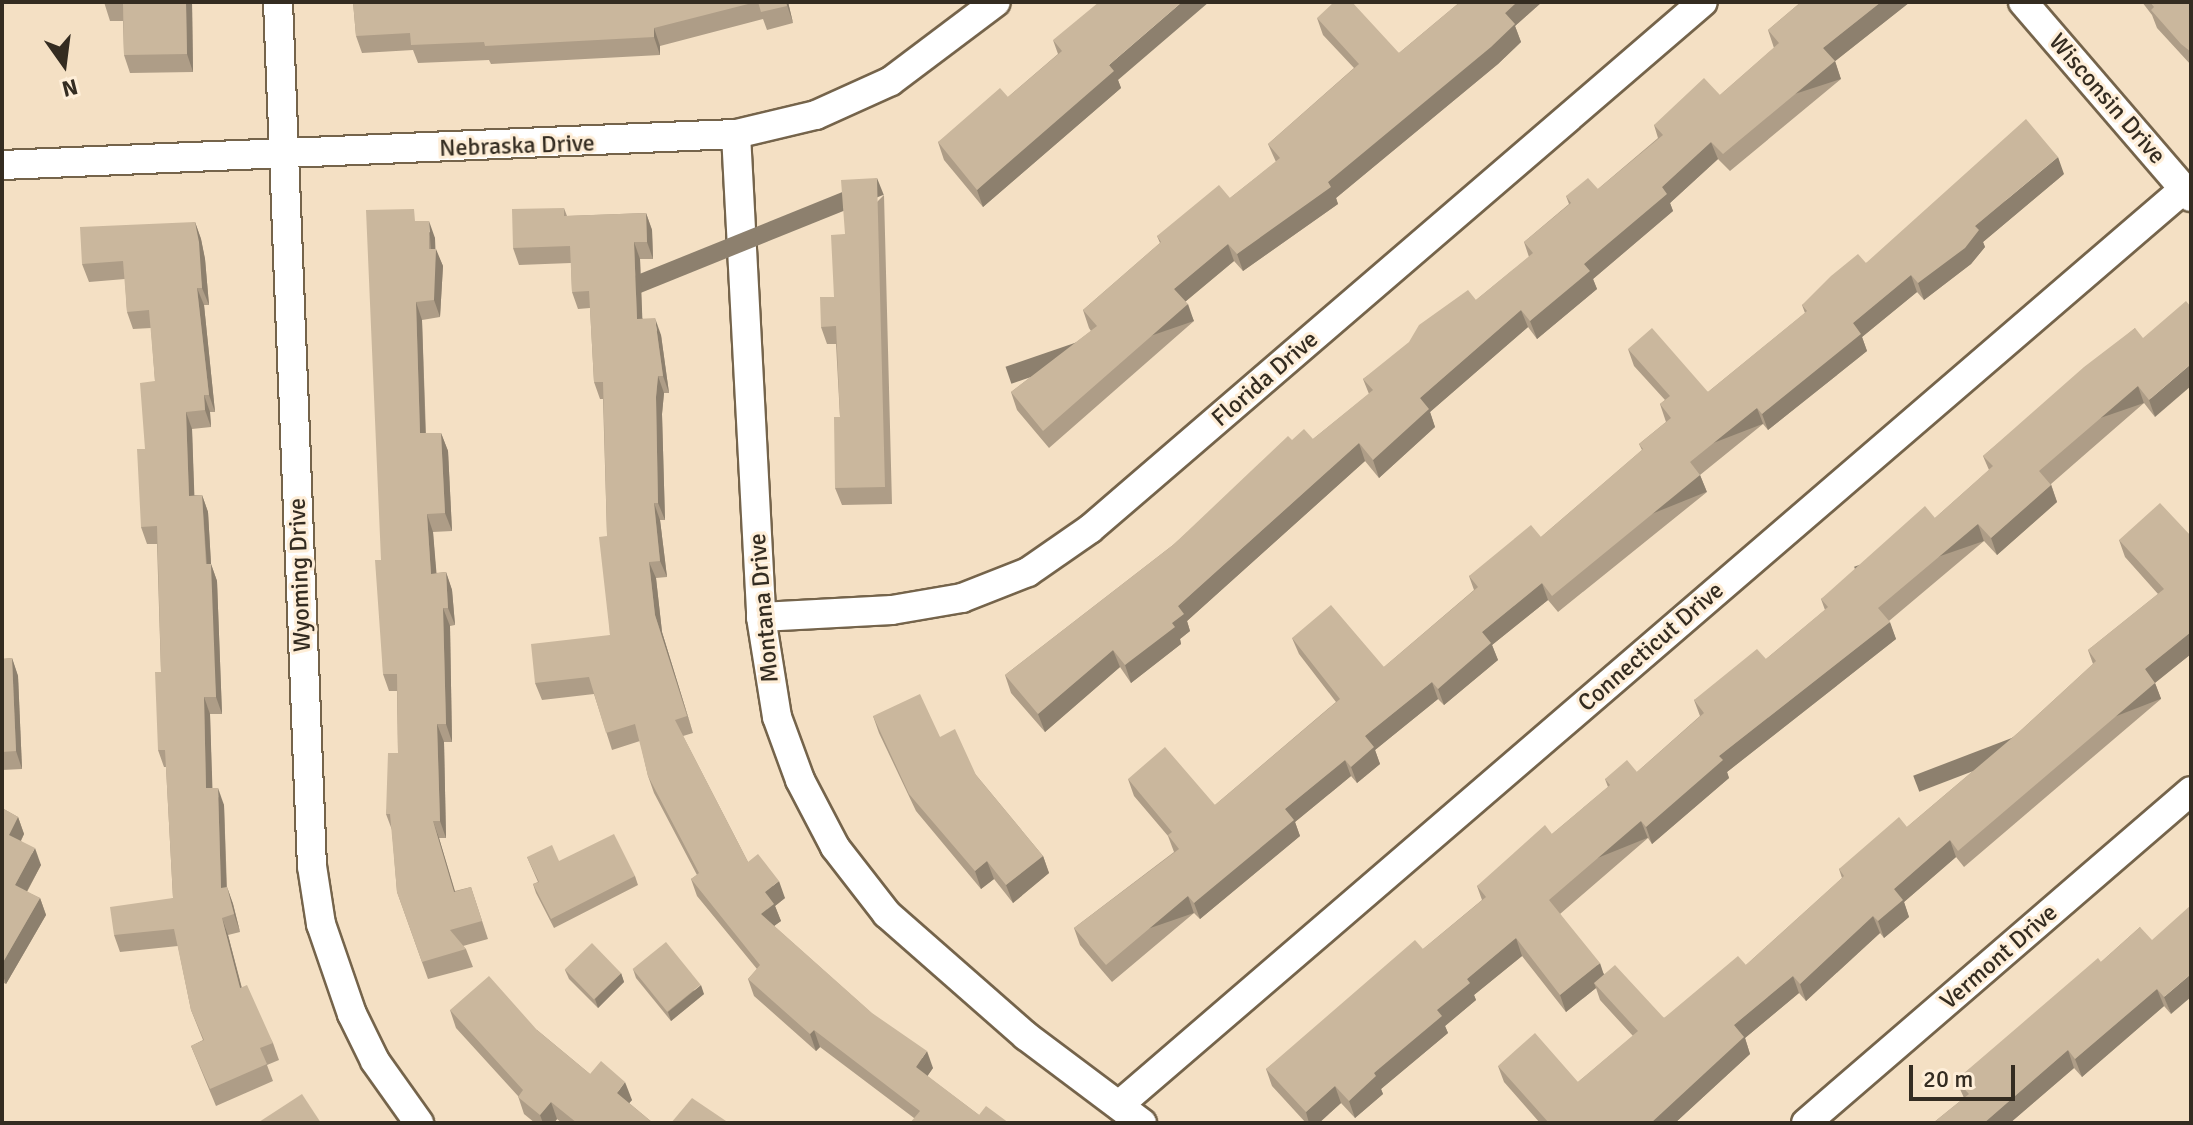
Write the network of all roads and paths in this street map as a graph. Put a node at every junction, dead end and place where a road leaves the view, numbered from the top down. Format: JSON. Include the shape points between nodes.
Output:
{"nodes":[{"id":1,"x":278,"y":2,"type":"edge"},
{"id":2,"x":996,"y":2,"type":"edge"},
{"id":3,"x":1703,"y":2,"type":"edge"},
{"id":4,"x":2023,"y":2,"type":"edge"},
{"id":5,"x":736,"y":134,"type":"junction"},
{"id":6,"x":284,"y":155,"type":"junction"},
{"id":7,"x":2,"y":165,"type":"edge"},
{"id":8,"x":2188,"y":193,"type":"edge"},
{"id":9,"x":761,"y":617,"type":"junction"},
{"id":10,"x":2191,"y":791,"type":"edge"},
{"id":11,"x":1119,"y":1105,"type":"junction"},
{"id":12,"x":419,"y":1123,"type":"edge"},
{"id":13,"x":1142,"y":1123,"type":"edge"},
{"id":14,"x":1806,"y":1123,"type":"edge"}],
"edges":[{"from":1,"to":6,"type":"street","name":"Wyoming Drive"},
{"from":2,"to":5,"type":"street","name":"Nebraska Drive","via":[[891,81],[816,115]]},
{"from":3,"to":9,"type":"street","name":"Florida Drive","via":[[1090,529],[1028,572],[962,598],[906,608]]},
{"from":4,"to":8,"type":"street","name":"Wisconsin Drive"},
{"from":5,"to":6,"type":"street","name":"Nebraska Drive"},
{"from":5,"to":9,"type":"street","name":"Montana Drive"},
{"from":6,"to":7,"type":"street","name":"Nebraska Drive"},
{"from":6,"to":12,"type":"street","name":"Wyoming Drive","via":[[312,866],[321,924],[352,1014],[375,1061]]},
{"from":8,"to":11,"type":"street","name":"Connecticut Drive"},
{"from":9,"to":11,"type":"street","name":"Montana Drive","via":[[777,717],[800,780],[854,875],[923,950]]},
{"from":10,"to":14,"type":"street","name":"Vermont Drive"},
{"from":11,"to":13,"type":"street","name":"Montana Drive"}]}
